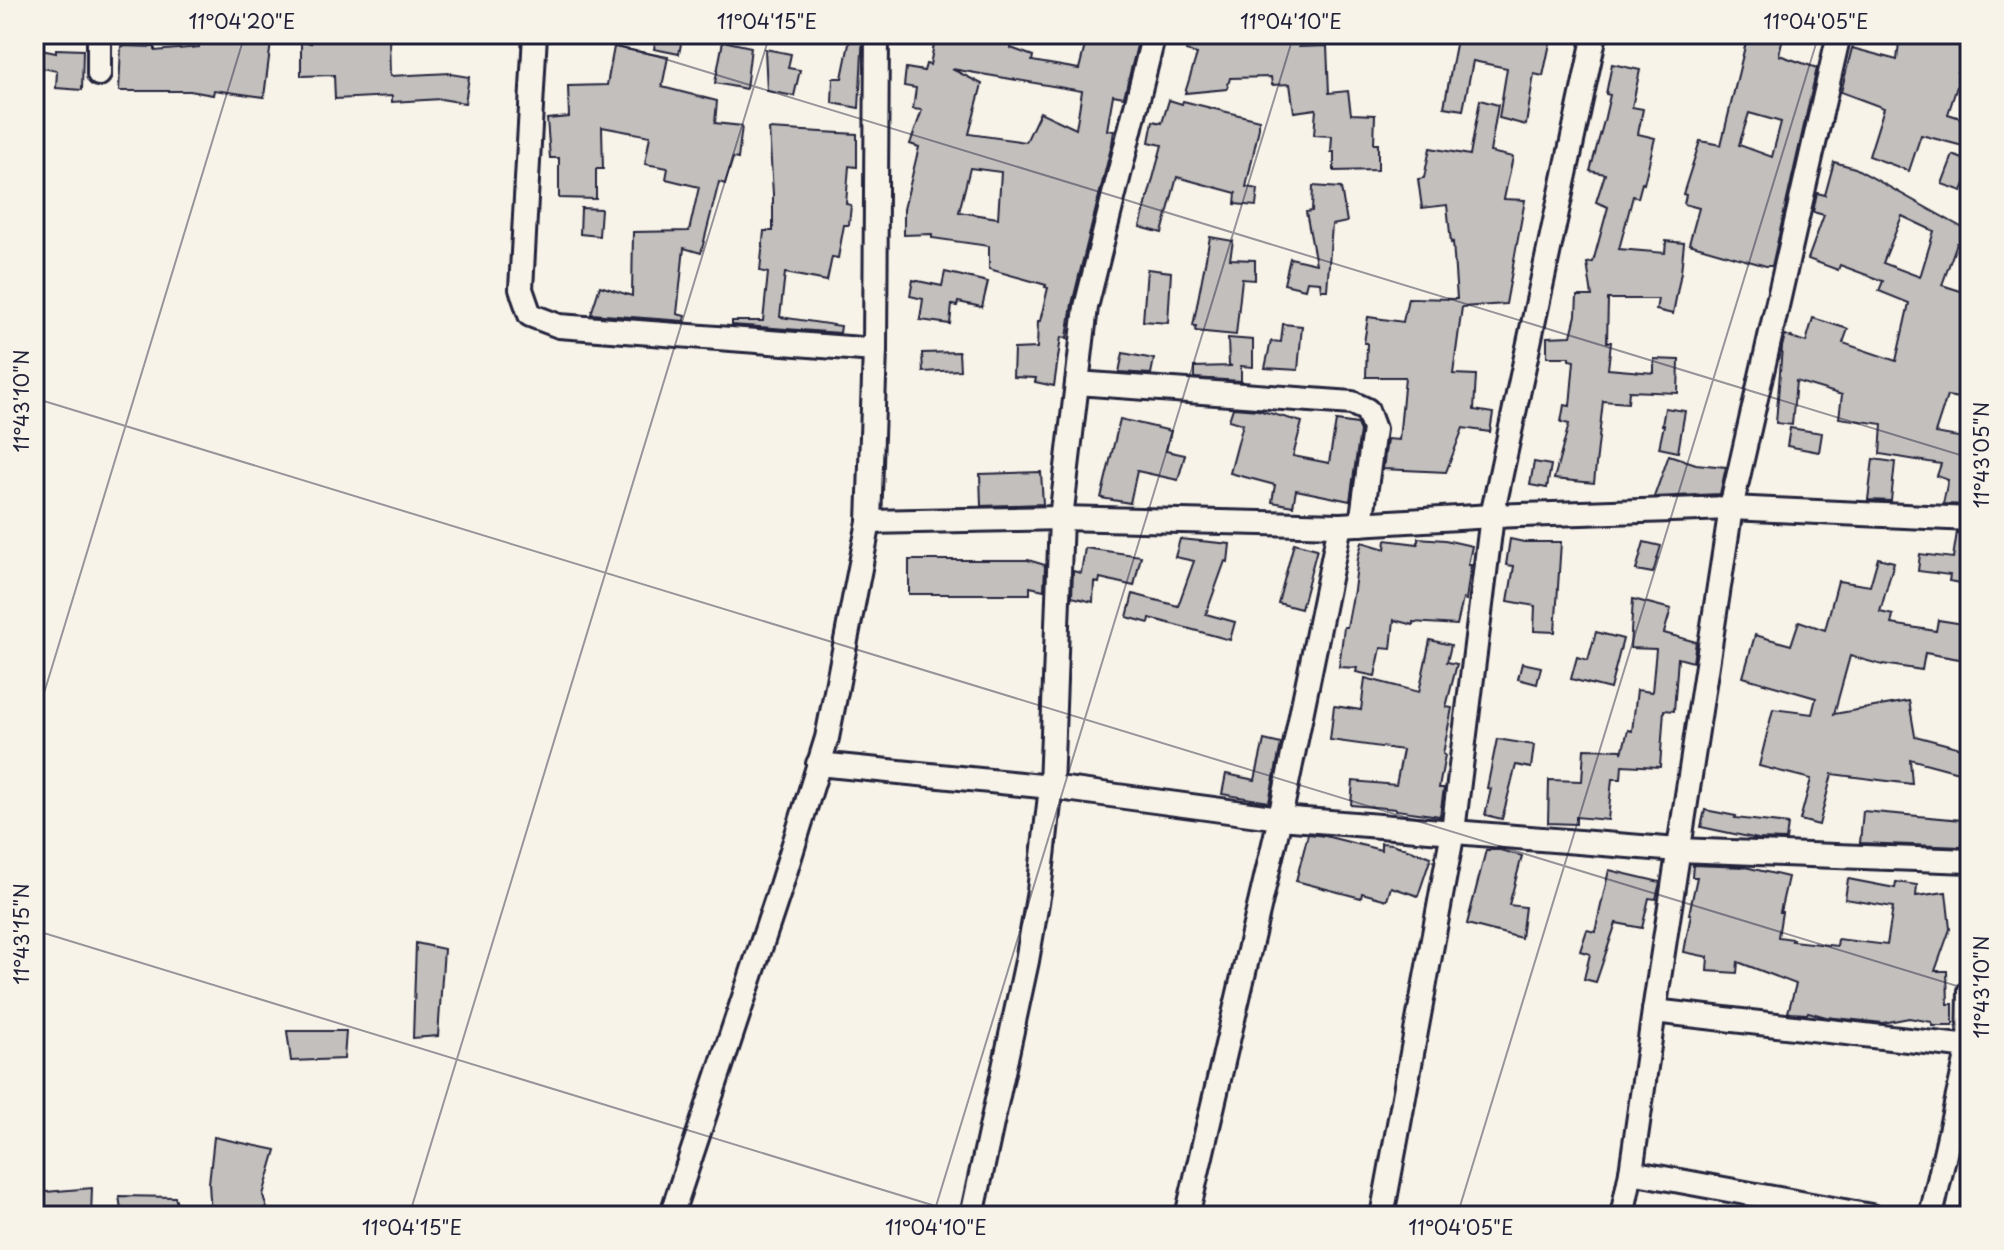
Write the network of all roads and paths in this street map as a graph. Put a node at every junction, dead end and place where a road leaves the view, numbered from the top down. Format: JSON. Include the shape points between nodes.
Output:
{"nodes":[{"id":1,"x":99,"y":34,"type":"edge"},
{"id":2,"x":535,"y":34,"type":"edge"},
{"id":3,"x":877,"y":34,"type":"edge"},
{"id":4,"x":1154,"y":34,"type":"edge"},
{"id":5,"x":1595,"y":34,"type":"edge"},
{"id":6,"x":1839,"y":34,"type":"edge"},
{"id":7,"x":99,"y":74,"type":"dead end"},
{"id":8,"x":875,"y":350,"type":"junction"},
{"id":9,"x":1077,"y":383,"type":"junction"},
{"id":10,"x":1731,"y":508,"type":"junction"},
{"id":11,"x":1492,"y":516,"type":"junction"},
{"id":12,"x":1061,"y":518,"type":"junction"},
{"id":13,"x":1970,"y":519,"type":"edge"},
{"id":14,"x":869,"y":522,"type":"junction"},
{"id":15,"x":1351,"y":525,"type":"junction"},
{"id":16,"x":818,"y":764,"type":"junction"},
{"id":17,"x":1051,"y":787,"type":"junction"},
{"id":18,"x":1280,"y":818,"type":"junction"},
{"id":19,"x":1453,"y":831,"type":"junction"},
{"id":20,"x":1678,"y":850,"type":"junction"},
{"id":21,"x":1970,"y":861,"type":"edge"},
{"id":22,"x":1970,"y":991,"type":"edge"},
{"id":23,"x":1654,"y":1011,"type":"junction"},
{"id":24,"x":1969,"y":1047,"type":"edge"},
{"id":25,"x":1631,"y":1172,"type":"junction"},
{"id":26,"x":671,"y":1216,"type":"edge"},
{"id":27,"x":972,"y":1216,"type":"edge"},
{"id":28,"x":1187,"y":1216,"type":"edge"},
{"id":29,"x":1382,"y":1216,"type":"edge"},
{"id":30,"x":1622,"y":1216,"type":"edge"},
{"id":31,"x":1871,"y":1216,"type":"edge"},
{"id":32,"x":1931,"y":1216,"type":"edge"}],
"edges":[{"from":1,"to":7,"type":"street"},
{"from":2,"to":8,"type":"street","via":[[521,289],[530,315],[559,326]]},
{"from":3,"to":8,"type":"street"},
{"from":4,"to":9,"type":"street","via":[[1086,307]]},
{"from":5,"to":11,"type":"street"},
{"from":6,"to":10,"type":"street"},
{"from":8,"to":14,"type":"street"},
{"from":9,"to":12,"type":"street"},
{"from":9,"to":15,"type":"street","via":[[1352,403],[1367,410],[1374,429]]},
{"from":10,"to":11,"type":"street"},
{"from":10,"to":13,"type":"street"},
{"from":10,"to":20,"type":"street"},
{"from":11,"to":15,"type":"street"},
{"from":11,"to":19,"type":"street"},
{"from":12,"to":14,"type":"street"},
{"from":12,"to":15,"type":"street"},
{"from":12,"to":17,"type":"street"},
{"from":14,"to":16,"type":"street"},
{"from":15,"to":18,"type":"street"},
{"from":16,"to":17,"type":"street"},
{"from":16,"to":26,"type":"street"},
{"from":17,"to":18,"type":"street"},
{"from":17,"to":27,"type":"street","via":[[1027,961]]},
{"from":18,"to":19,"type":"street"},
{"from":18,"to":28,"type":"street"},
{"from":19,"to":20,"type":"street"},
{"from":19,"to":29,"type":"street"},
{"from":20,"to":21,"type":"street"},
{"from":20,"to":23,"type":"street"},
{"from":22,"to":24,"type":"street"},
{"from":23,"to":24,"type":"street"},
{"from":23,"to":25,"type":"street"},
{"from":24,"to":32,"type":"street"},
{"from":25,"to":30,"type":"street"},
{"from":25,"to":31,"type":"street"}]}
